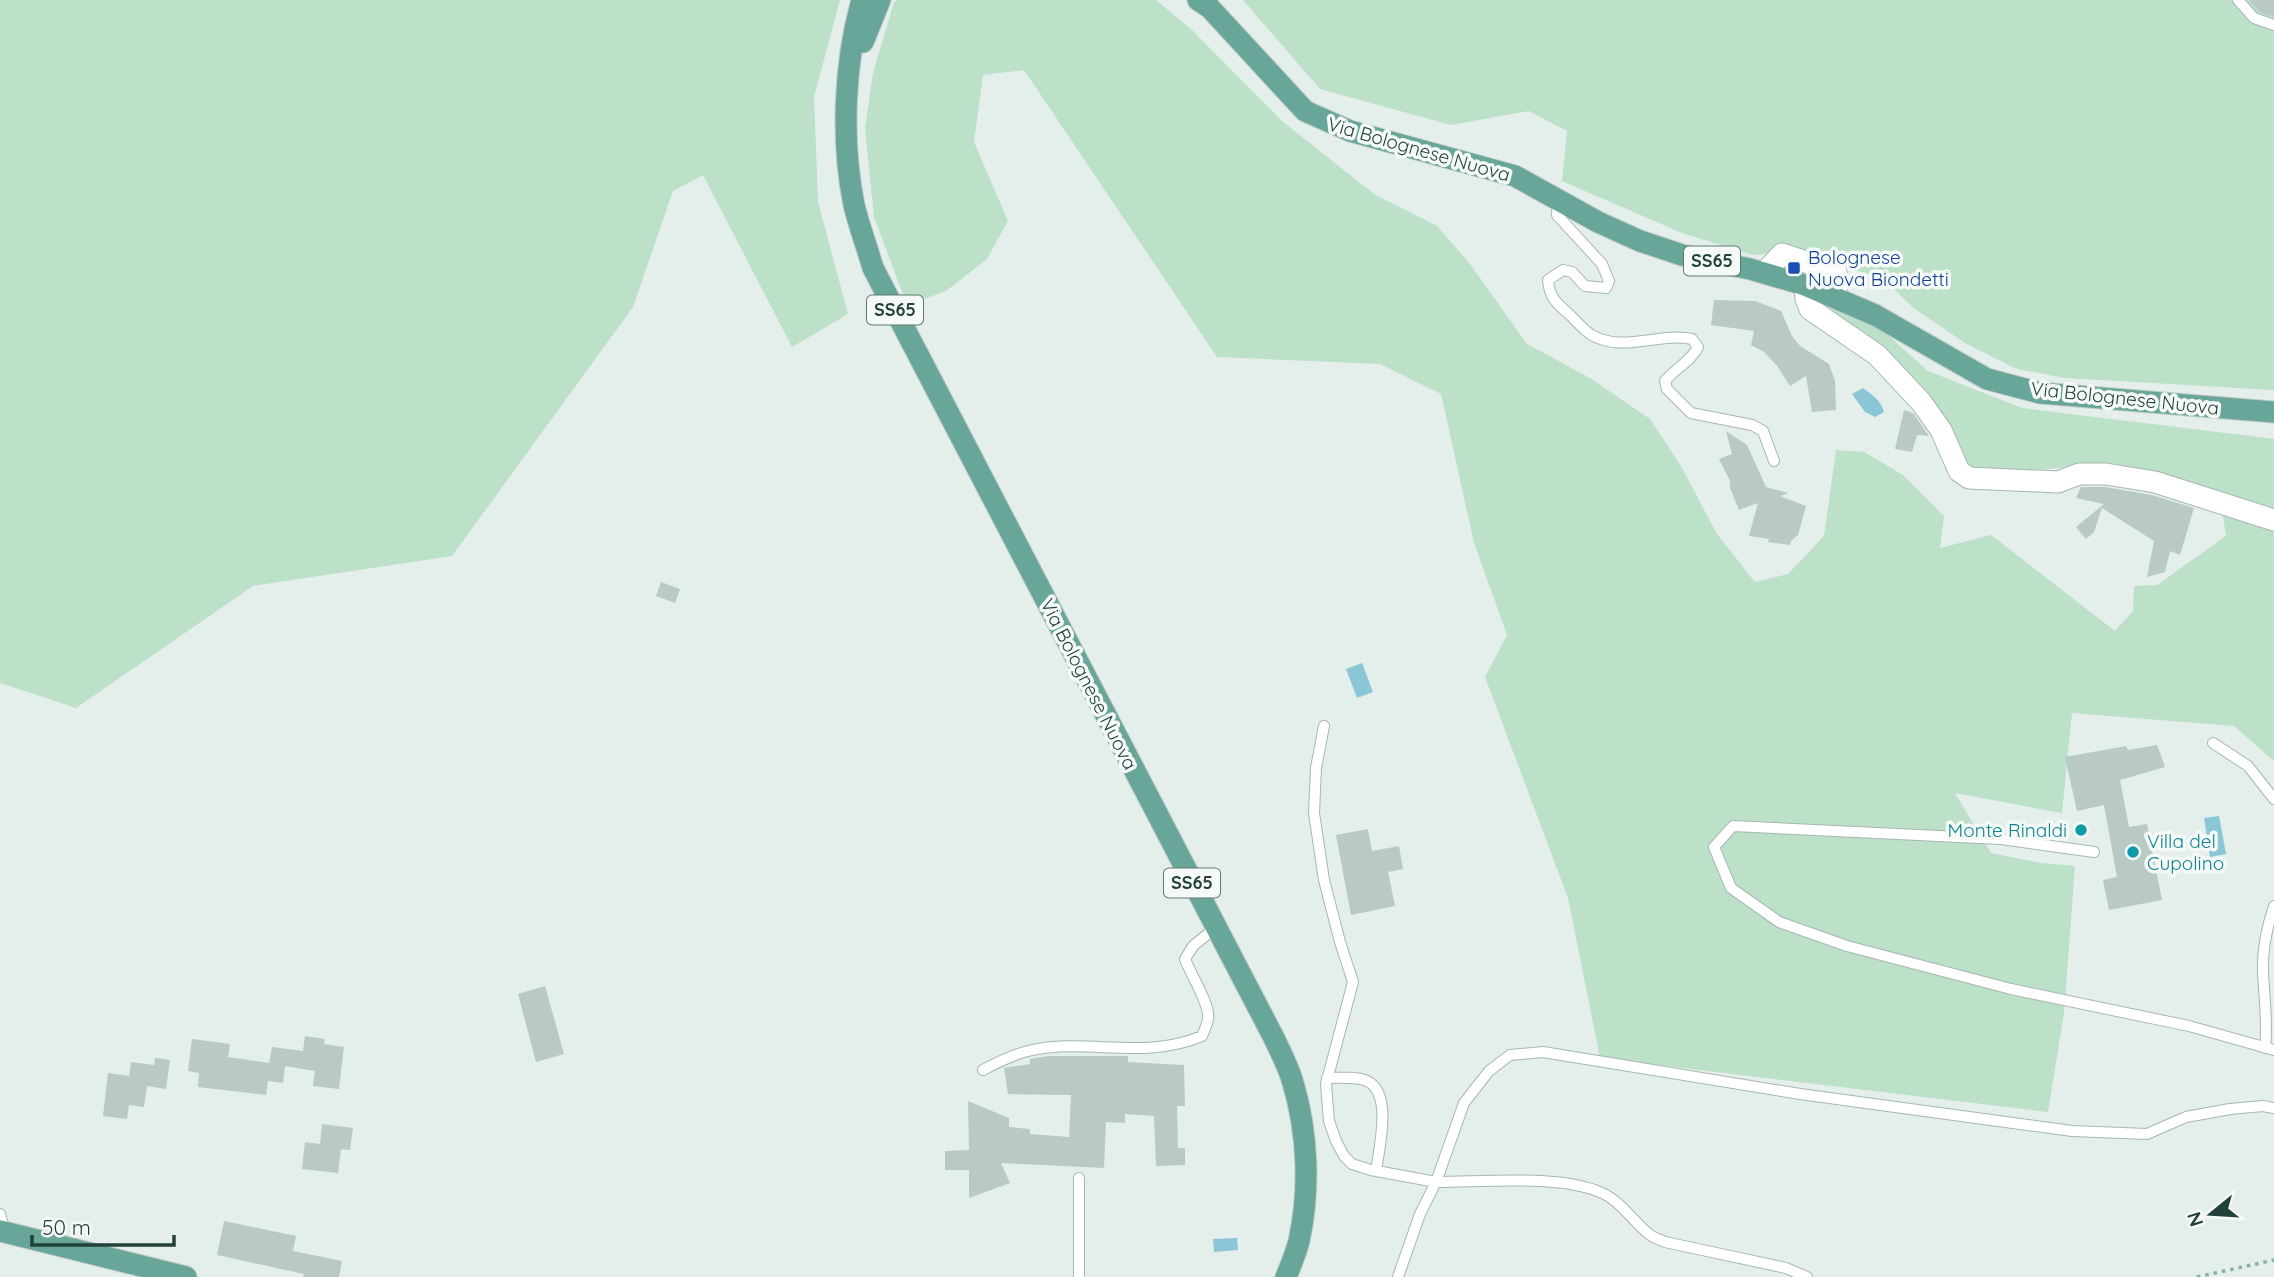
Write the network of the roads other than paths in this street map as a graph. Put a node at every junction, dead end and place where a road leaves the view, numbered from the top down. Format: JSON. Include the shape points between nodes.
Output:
{"nodes":[{"id":1,"x":862,"y":0,"type":"edge"},
{"id":2,"x":880,"y":0,"type":"edge"},
{"id":3,"x":1198,"y":0,"type":"edge"},
{"id":4,"x":2238,"y":0,"type":"edge"},
{"id":5,"x":2274,"y":25,"type":"edge"},
{"id":6,"x":848,"y":95,"type":"junction"},
{"id":7,"x":1558,"y":201,"type":"junction"},
{"id":8,"x":1765,"y":273,"type":"junction"},
{"id":9,"x":1805,"y":285,"type":"junction"},
{"id":10,"x":1836,"y":297,"type":"junction"},
{"id":11,"x":2274,"y":412,"type":"edge"},
{"id":12,"x":1774,"y":461,"type":"dead end"},
{"id":13,"x":2274,"y":520,"type":"edge"},
{"id":14,"x":1324,"y":726,"type":"dead end"},
{"id":15,"x":2213,"y":743,"type":"dead end"},
{"id":16,"x":2274,"y":799,"type":"edge"},
{"id":17,"x":2094,"y":852,"type":"dead end"},
{"id":18,"x":2274,"y":906,"type":"edge"},
{"id":19,"x":1215,"y":928,"type":"junction"},
{"id":20,"x":2270,"y":1049,"type":"edge"},
{"id":21,"x":983,"y":1070,"type":"dead end"},
{"id":22,"x":1327,"y":1078,"type":"junction"},
{"id":23,"x":2274,"y":1108,"type":"edge"},
{"id":24,"x":1376,"y":1171,"type":"junction"},
{"id":25,"x":1079,"y":1178,"type":"dead end"},
{"id":26,"x":1436,"y":1182,"type":"junction"},
{"id":27,"x":2,"y":1226,"type":"edge"},
{"id":28,"x":186,"y":1277,"type":"edge"},
{"id":29,"x":1079,"y":1277,"type":"edge"},
{"id":30,"x":1286,"y":1277,"type":"edge"},
{"id":31,"x":1398,"y":1277,"type":"edge"},
{"id":32,"x":1807,"y":1277,"type":"edge"}],
"edges":[{"from":1,"to":6,"type":"main road","name":"Via Bolognese Nuova","number":"SS65"},
{"from":2,"to":6,"type":"main road","name":"Via Bolognese Nuova","number":"SS65"},
{"from":3,"to":7,"type":"main road","name":"Via Bolognese Nuova","number":"SS65","via":[[1318,119],[1515,176]]},
{"from":4,"to":5,"type":"lane","via":[[2254,18]]},
{"from":6,"to":19,"type":"main road","name":"Via Bolognese Nuova","number":"SS65","via":[[846,146],[853,194],[873,268]]},
{"from":7,"to":8,"type":"main road","name":"Via Bolognese Nuova","number":"SS65","via":[[1640,241]]},
{"from":7,"to":12,"type":"lane","via":[[1557,215],[1602,264],[1609,281],[1606,288],[1585,286],[1572,272],[1563,270],[1548,280],[1553,300],[1591,334],[1611,341],[1692,339],[1698,347],[1665,381],[1667,389],[1691,414],[1763,431]]},
{"from":8,"to":9,"type":"main road","name":"Via Bolognese Nuova","number":"SS65"},
{"from":8,"to":10,"type":"street","via":[[1782,254],[1836,272]]},
{"from":9,"to":10,"type":"main road","name":"Via Bolognese Nuova","number":"SS65"},
{"from":9,"to":13,"type":"street","via":[[1810,309],[1877,355],[1921,402],[1941,430],[1959,471],[1969,478],[2058,482],[2079,474],[2106,474],[2155,482]]},
{"from":10,"to":11,"type":"main road","name":"Via Bolognese Nuova","number":"SS65","via":[[1987,379],[2040,393]]},
{"from":14,"to":22,"type":"lane","via":[[1314,813],[1324,880],[1353,982]]},
{"from":15,"to":16,"type":"lane","via":[[2248,766]]},
{"from":17,"to":20,"type":"lane","via":[[2001,839],[1732,826],[1714,848],[1731,888],[1779,922],[1847,946],[2011,989],[2189,1026]]},
{"from":18,"to":20,"type":"lane","via":[[2265,933],[2263,968]]},
{"from":19,"to":21,"type":"lane","via":[[1185,959],[1209,1016],[1202,1036],[1154,1048],[1031,1050]]},
{"from":19,"to":30,"type":"main road","name":"Via Bolognese Nuova","number":"SS65","via":[[1274,1038],[1293,1082],[1301,1119],[1304,1205],[1299,1242]]},
{"from":22,"to":24,"type":"lane","via":[[1326,1102],[1336,1141],[1352,1164]]},
{"from":22,"to":24,"type":"lane","via":[[1362,1079],[1379,1093],[1383,1111]]},
{"from":23,"to":26,"type":"lane","via":[[2186,1117],[2147,1134],[2072,1131],[1800,1094],[1543,1052],[1510,1055],[1489,1071],[1464,1103]]},
{"from":24,"to":26,"type":"lane"},
{"from":25,"to":29,"type":"lane"},
{"from":26,"to":31,"type":"lane"},
{"from":26,"to":32,"type":"lane","via":[[1578,1184],[1605,1194],[1650,1236]]},
{"from":27,"to":28,"type":"main road"}]}
